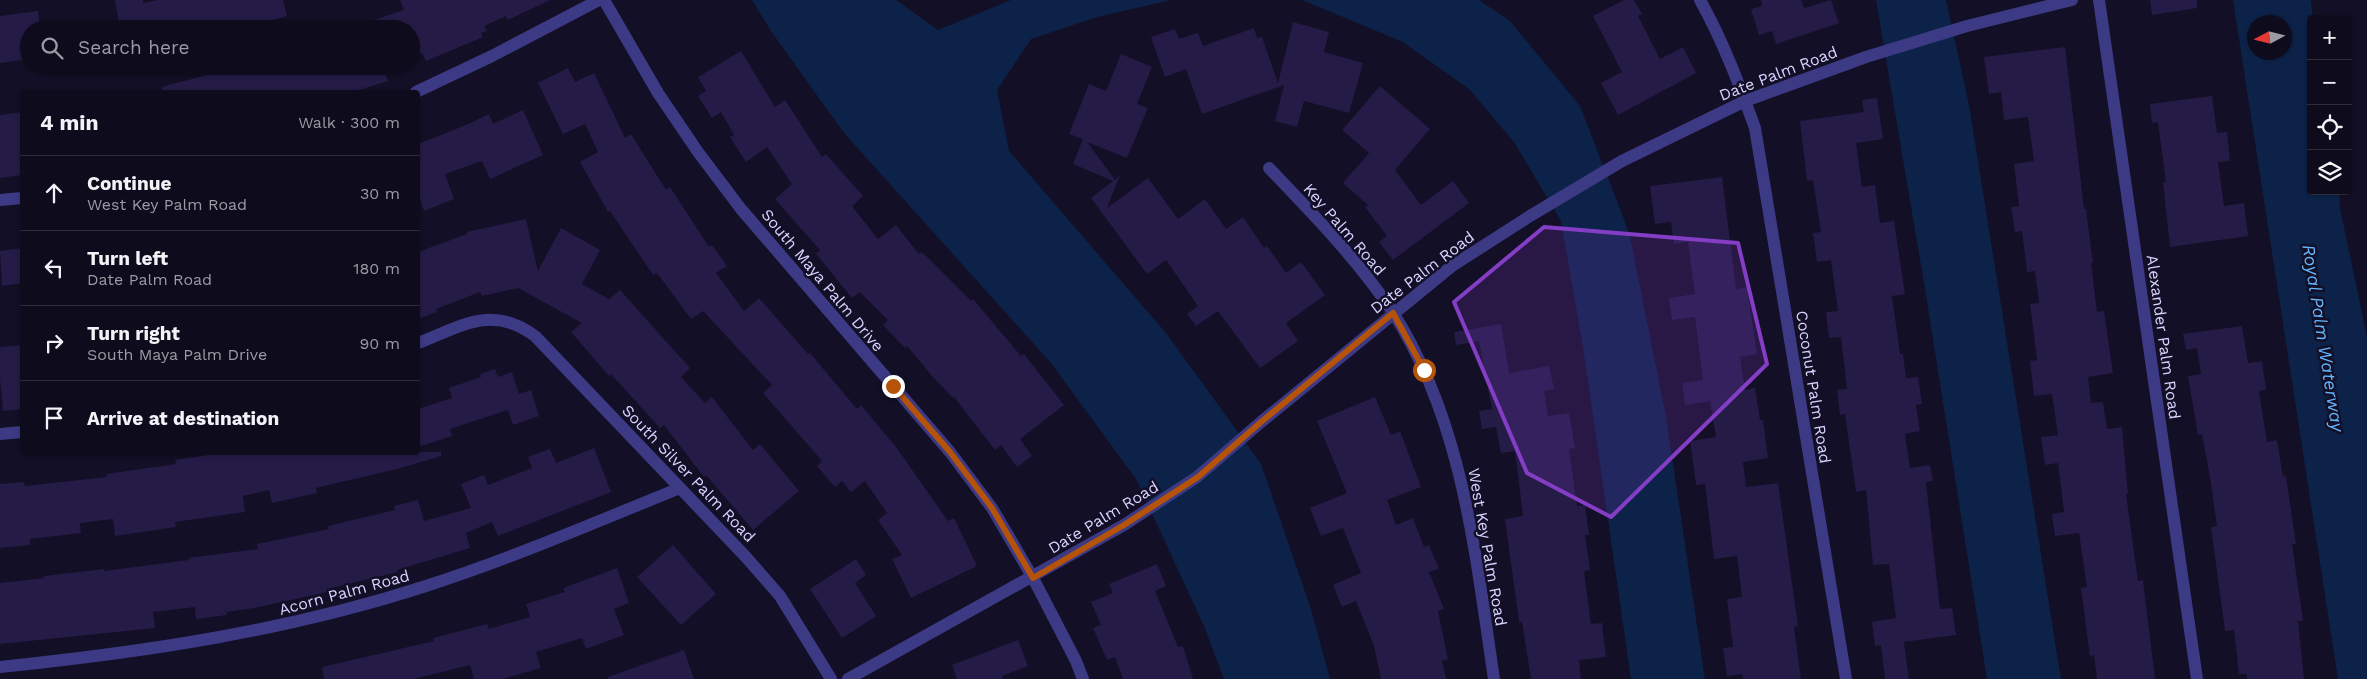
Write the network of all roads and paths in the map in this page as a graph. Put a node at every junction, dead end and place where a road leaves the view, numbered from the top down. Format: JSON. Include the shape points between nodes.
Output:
{"nodes":[{"id":1,"x":599,"y":0,"type":"edge"},
{"id":2,"x":604,"y":0,"type":"edge"},
{"id":3,"x":1700,"y":0,"type":"edge"},
{"id":4,"x":2072,"y":0,"type":"edge"},
{"id":5,"x":2099,"y":0,"type":"edge"},
{"id":6,"x":420,"y":90,"type":"edge"},
{"id":7,"x":1745,"y":101,"type":"junction"},
{"id":8,"x":1269,"y":168,"type":"dead end"},
{"id":9,"x":20,"y":198,"type":"edge"},
{"id":10,"x":0,"y":200,"type":"edge"},
{"id":11,"x":1393,"y":313,"type":"junction"},
{"id":12,"x":420,"y":342,"type":"edge"},
{"id":13,"x":20,"y":432,"type":"edge"},
{"id":14,"x":0,"y":434,"type":"edge"},
{"id":15,"x":680,"y":488,"type":"junction"},
{"id":16,"x":1033,"y":578,"type":"junction"},
{"id":17,"x":0,"y":667,"type":"edge"},
{"id":18,"x":830,"y":679,"type":"edge"},
{"id":19,"x":848,"y":679,"type":"edge"},
{"id":20,"x":1083,"y":679,"type":"edge"},
{"id":21,"x":1494,"y":679,"type":"edge"},
{"id":22,"x":1846,"y":679,"type":"edge"},
{"id":23,"x":2197,"y":679,"type":"edge"}],
"edges":[{"from":1,"to":6,"type":"street"},
{"from":2,"to":16,"type":"street","name":"South Maya Palm Drive","via":[[658,93],[698,152],[741,209],[950,452],[992,508]]},
{"from":3,"to":7,"type":"street","name":"Coconut Palm Road","via":[[1715,26]]},
{"from":4,"to":7,"type":"street","name":"Date Palm Road","via":[[1968,26],[1866,57]]},
{"from":5,"to":23,"type":"street","name":"Alexander Palm Road"},
{"from":7,"to":11,"type":"street","name":"Date Palm Road","via":[[1622,161],[1530,216],[1452,266]]},
{"from":7,"to":22,"type":"street","name":"Coconut Palm Road","via":[[1755,128]]},
{"from":8,"to":11,"type":"street","name":"Key Palm Road","via":[[1330,231]]},
{"from":9,"to":10,"type":"street"},
{"from":11,"to":16,"type":"street","name":"Date Palm Road","via":[[1198,477]]},
{"from":11,"to":21,"type":"street","name":"West Key Palm Road","via":[[1424,370],[1456,457],[1468,512]]},
{"from":12,"to":15,"type":"street","name":"South Silver Palm Road","via":[[483,319],[520,325],[535,336]]},
{"from":13,"to":14,"type":"street"},
{"from":15,"to":17,"type":"street","name":"Acorn Palm Road","via":[[505,559],[345,610],[181,645]]},
{"from":15,"to":18,"type":"street","name":"South Silver Palm Road","via":[[780,596]]},
{"from":16,"to":19,"type":"street","name":"Date Palm Road"},
{"from":16,"to":20,"type":"street","name":"South Maya Palm Drive"}]}
